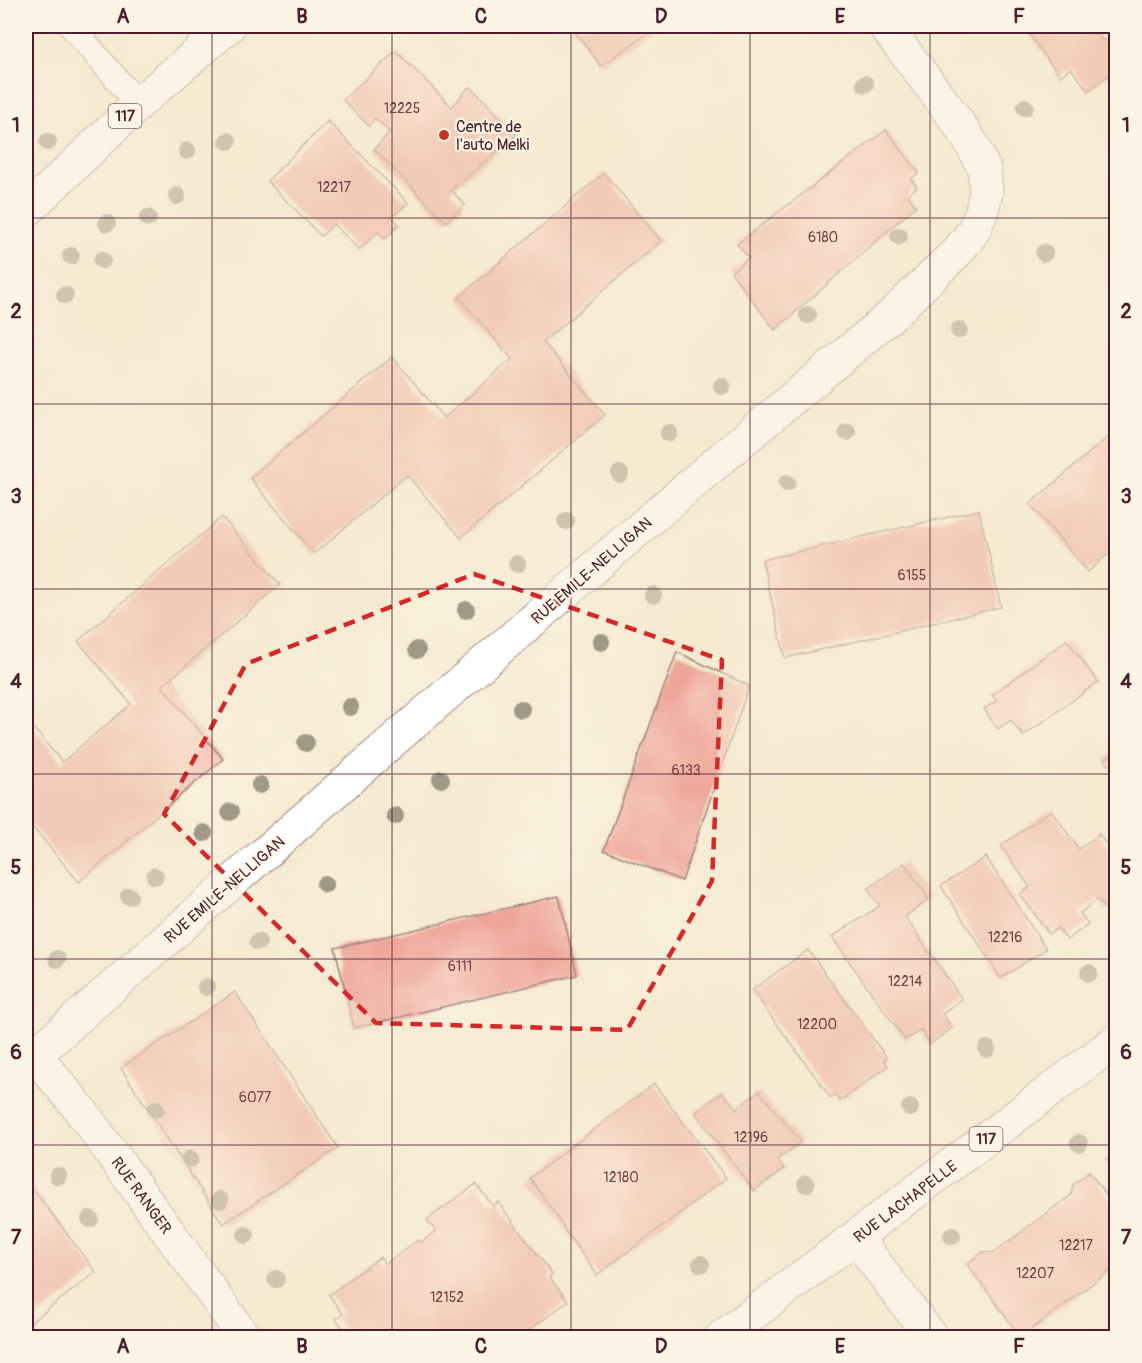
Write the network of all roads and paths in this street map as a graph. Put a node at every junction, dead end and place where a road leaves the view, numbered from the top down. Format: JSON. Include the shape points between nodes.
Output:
{"nodes":[{"id":1,"x":71,"y":26,"type":"edge"},
{"id":2,"x":229,"y":26,"type":"edge"},
{"id":3,"x":885,"y":26,"type":"edge"},
{"id":4,"x":138,"y":104,"type":"junction"},
{"id":5,"x":26,"y":211,"type":"edge"},
{"id":6,"x":1116,"y":1041,"type":"edge"},
{"id":7,"x":30,"y":1059,"type":"edge"},
{"id":8,"x":856,"y":1238,"type":"junction"},
{"id":9,"x":245,"y":1338,"type":"edge"},
{"id":10,"x":721,"y":1338,"type":"edge"},
{"id":11,"x":932,"y":1338,"type":"edge"}],
"edges":[{"from":1,"to":4,"type":"lane"},
{"from":2,"to":4,"type":"street","number":"117"},
{"from":3,"to":7,"type":"street","name":"RUE EMILE-NELLIGAN","via":[[954,117],[984,169],[986,191],[982,211],[959,250],[893,314],[396,738]]},
{"from":4,"to":5,"type":"street","number":"117"},
{"from":6,"to":8,"type":"street","name":"RUE LACHAPELLE","number":"117"},
{"from":7,"to":9,"type":"street","name":"RUE RANGER","via":[[79,1108]]},
{"from":8,"to":10,"type":"street","name":"RUE LACHAPELLE","number":"117"},
{"from":8,"to":11,"type":"street"}]}
